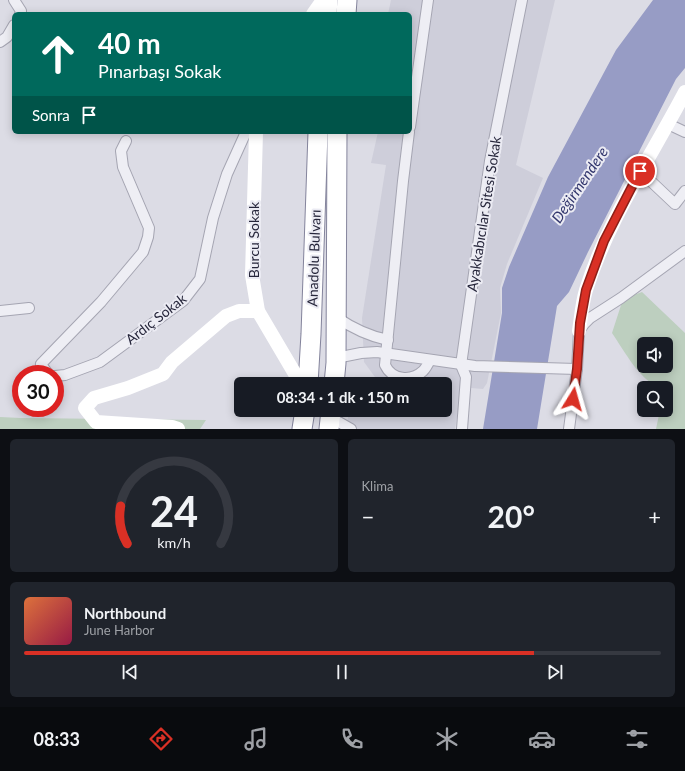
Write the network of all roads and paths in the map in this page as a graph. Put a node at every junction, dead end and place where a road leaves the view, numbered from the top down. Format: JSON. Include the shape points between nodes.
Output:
{"nodes":[{"id":1,"x":14,"y":0,"type":"edge"},
{"id":2,"x":323,"y":0,"type":"edge"},
{"id":3,"x":328,"y":0,"type":"edge"},
{"id":4,"x":347,"y":0,"type":"edge"},
{"id":5,"x":428,"y":0,"type":"edge"},
{"id":6,"x":522,"y":0,"type":"edge"},
{"id":7,"x":21,"y":12,"type":"edge"},
{"id":8,"x":314,"y":12,"type":"edge"},
{"id":9,"x":327,"y":12,"type":"edge"},
{"id":10,"x":346,"y":12,"type":"edge"},
{"id":11,"x":12,"y":28,"type":"edge"},
{"id":12,"x":0,"y":42,"type":"edge"},
{"id":13,"x":685,"y":92,"type":"edge"},
{"id":14,"x":412,"y":113,"type":"edge"},
{"id":15,"x":668,"y":124,"type":"junction"},
{"id":16,"x":685,"y":132,"type":"edge"},
{"id":17,"x":245,"y":134,"type":"edge"},
{"id":18,"x":256,"y":134,"type":"edge"},
{"id":19,"x":318,"y":134,"type":"edge"},
{"id":20,"x":337,"y":134,"type":"edge"},
{"id":21,"x":409,"y":134,"type":"edge"},
{"id":22,"x":126,"y":141,"type":"dead end"},
{"id":23,"x":640,"y":171,"type":"junction"},
{"id":24,"x":685,"y":191,"type":"edge"},
{"id":25,"x":685,"y":251,"type":"edge"},
{"id":26,"x":29,"y":308,"type":"dead end"},
{"id":27,"x":0,"y":311,"type":"edge"},
{"id":28,"x":258,"y":311,"type":"junction"},
{"id":29,"x":336,"y":317,"type":"junction"},
{"id":30,"x":579,"y":331,"type":"junction"},
{"id":31,"x":388,"y":340,"type":"junction"},
{"id":32,"x":386,"y":354,"type":"junction"},
{"id":33,"x":336,"y":358,"type":"junction"},
{"id":34,"x":430,"y":360,"type":"junction"},
{"id":35,"x":42,"y":365,"type":"edge"},
{"id":36,"x":461,"y":365,"type":"junction"},
{"id":37,"x":573,"y":369,"type":"junction"},
{"id":38,"x":64,"y":375,"type":"edge"},
{"id":39,"x":297,"y":377,"type":"edge"},
{"id":40,"x":308,"y":377,"type":"edge"},
{"id":41,"x":335,"y":377,"type":"edge"},
{"id":42,"x":304,"y":417,"type":"edge"},
{"id":43,"x":330,"y":419,"type":"edge"},
{"id":44,"x":178,"y":429,"type":"edge"},
{"id":45,"x":302,"y":429,"type":"edge"},
{"id":46,"x":351,"y":429,"type":"edge"},
{"id":47,"x":462,"y":429,"type":"edge"},
{"id":48,"x":569,"y":429,"type":"edge"}],
"edges":[{"from":1,"to":7,"type":"street"},
{"from":2,"to":8,"type":"street"},
{"from":3,"to":9,"type":"highway"},
{"from":4,"to":10,"type":"highway"},
{"from":5,"to":14,"type":"street"},
{"from":6,"to":36,"type":"street","name":"Ayakkabıcılar Sitesi Sokak","via":[[490,161]]},
{"from":11,"to":12,"type":"street"},
{"from":13,"to":15,"type":"street"},
{"from":15,"to":16,"type":"street"},
{"from":15,"to":23,"type":"street"},
{"from":17,"to":38,"type":"street","name":"Ardıç Sokak","via":[[227,174],[213,218],[200,279],[183,301],[100,362]]},
{"from":18,"to":28,"type":"street","name":"Burcu Sokak","via":[[252,275]]},
{"from":19,"to":40,"type":"highway","name":"Anadolu Bulvarı"},
{"from":20,"to":29,"type":"highway","name":"Anadolu Bulvarı"},
{"from":21,"to":31,"type":"street"},
{"from":22,"to":35,"type":"street","via":[[121,151],[123,167],[149,228],[143,252]]},
{"from":23,"to":24,"type":"street","via":[[675,204]]},
{"from":23,"to":30,"type":"street","via":[[604,241],[586,290]]},
{"from":25,"to":30,"type":"street","via":[[590,318]]},
{"from":26,"to":27,"type":"street"},
{"from":28,"to":39,"type":"street","name":"Burcu Sokak"},
{"from":28,"to":44,"type":"street","via":[[239,311],[226,316],[172,362],[163,374],[94,398],[85,408],[96,422]]},
{"from":29,"to":31,"type":"street","via":[[363,333]]},
{"from":29,"to":33,"type":"highway","name":"Anadolu Bulvarı"},
{"from":30,"to":37,"type":"street"},
{"from":31,"to":32,"type":"street"},
{"from":32,"to":33,"type":"street","via":[[361,353]]},
{"from":32,"to":34,"type":"street"},
{"from":32,"to":34,"type":"street","via":[[385,365],[388,372],[397,377],[408,378],[417,375],[424,370]]},
{"from":33,"to":41,"type":"highway","name":"Anadolu Bulvarı"},
{"from":34,"to":36,"type":"street"},
{"from":36,"to":37,"type":"street"},
{"from":36,"to":47,"type":"street","name":"Ayakkabıcılar Sitesi Sokak","via":[[466,377]]},
{"from":37,"to":48,"type":"street"},
{"from":42,"to":45,"type":"highway"},
{"from":43,"to":46,"type":"street"}]}
